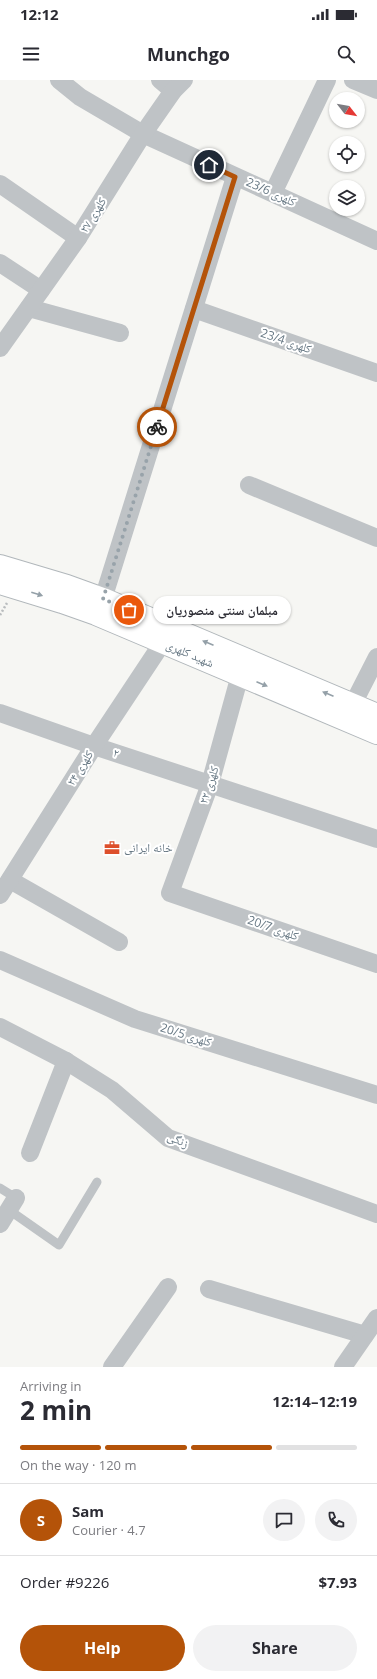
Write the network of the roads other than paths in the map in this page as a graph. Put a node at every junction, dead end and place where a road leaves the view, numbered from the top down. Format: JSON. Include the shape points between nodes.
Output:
{"nodes":[{"id":1,"x":59,"y":80,"type":"edge"},
{"id":2,"x":328,"y":80,"type":"edge"},
{"id":3,"x":353,"y":80,"type":"edge"},
{"id":4,"x":172,"y":84,"type":"edge"},
{"id":5,"x":377,"y":90,"type":"edge"},
{"id":6,"x":143,"y":134,"type":"junction"},
{"id":7,"x":235,"y":177,"type":"junction"},
{"id":8,"x":0,"y":184,"type":"edge"},
{"id":9,"x":273,"y":193,"type":"junction"},
{"id":10,"x":78,"y":238,"type":"junction"},
{"id":11,"x":377,"y":241,"type":"edge"},
{"id":12,"x":0,"y":263,"type":"edge"},
{"id":13,"x":41,"y":290,"type":"junction"},
{"id":14,"x":29,"y":308,"type":"junction"},
{"id":15,"x":194,"y":309,"type":"junction"},
{"id":16,"x":120,"y":333,"type":"dead end"},
{"id":17,"x":0,"y":348,"type":"edge"},
{"id":18,"x":377,"y":373,"type":"edge"},
{"id":19,"x":249,"y":485,"type":"dead end"},
{"id":20,"x":377,"y":538,"type":"edge"},
{"id":21,"x":0,"y":566,"type":"edge"},
{"id":22,"x":0,"y":583,"type":"edge"},
{"id":23,"x":103,"y":599,"type":"junction"},
{"id":24,"x":163,"y":642,"type":"junction"},
{"id":25,"x":377,"y":657,"type":"edge"},
{"id":26,"x":240,"y":675,"type":"junction"},
{"id":27,"x":353,"y":704,"type":"junction"},
{"id":28,"x":0,"y":712,"type":"edge"},
{"id":29,"x":377,"y":715,"type":"edge"},
{"id":30,"x":377,"y":733,"type":"edge"},
{"id":31,"x":94,"y":746,"type":"junction"},
{"id":32,"x":210,"y":784,"type":"junction"},
{"id":33,"x":377,"y":838,"type":"edge"},
{"id":34,"x":5,"y":887,"type":"edge"},
{"id":35,"x":170,"y":893,"type":"joint"},
{"id":36,"x":119,"y":942,"type":"dead end"},
{"id":37,"x":0,"y":960,"type":"edge"},
{"id":38,"x":377,"y":964,"type":"edge"},
{"id":39,"x":3,"y":1034,"type":"edge"},
{"id":40,"x":66,"y":1062,"type":"junction"},
{"id":41,"x":377,"y":1095,"type":"edge"},
{"id":42,"x":30,"y":1153,"type":"dead end"},
{"id":43,"x":96,"y":1182,"type":"dead end"},
{"id":44,"x":0,"y":1188,"type":"edge"},
{"id":45,"x":8,"y":1210,"type":"edge"},
{"id":46,"x":377,"y":1214,"type":"edge"},
{"id":47,"x":168,"y":1287,"type":"dead end"},
{"id":48,"x":209,"y":1289,"type":"dead end"},
{"id":49,"x":377,"y":1318,"type":"edge"},
{"id":50,"x":365,"y":1335,"type":"junction"},
{"id":51,"x":112,"y":1367,"type":"edge"},
{"id":52,"x":343,"y":1367,"type":"edge"}],
"edges":[{"from":1,"to":6,"type":"street","name":"کلهری 23/6","via":[[80,97]]},
{"from":2,"to":9,"type":"street"},
{"from":3,"to":5,"type":"street"},
{"from":4,"to":6,"type":"street","name":"کلهری ۲۷"},
{"from":6,"to":7,"type":"street","name":"کلهری 23/6"},
{"from":6,"to":10,"type":"street","name":"کلهری ۲۷"},
{"from":7,"to":9,"type":"street","name":"کلهری 23/6"},
{"from":7,"to":15,"type":"street"},
{"from":8,"to":10,"type":"street"},
{"from":9,"to":11,"type":"street","name":"کلهری 23/6"},
{"from":10,"to":13,"type":"street","name":"کلهری ۲۷"},
{"from":12,"to":13,"type":"street"},
{"from":13,"to":14,"type":"street","name":"کلهری ۲۷"},
{"from":14,"to":16,"type":"street"},
{"from":14,"to":17,"type":"street","name":"کلهری ۲۷"},
{"from":15,"to":18,"type":"street","name":"کلهری 23/4"},
{"from":15,"to":23,"type":"street"},
{"from":19,"to":20,"type":"street"},
{"from":21,"to":23,"type":"main road","name":"شهید کلهری"},
{"from":22,"to":24,"type":"main road","name":"شهید کلهری","one_way":true,"via":[[96,614]]},
{"from":27,"to":23,"type":"main road","name":"شهید کلهری","one_way":true},
{"from":24,"to":26,"type":"main road","name":"شهید کلهری"},
{"from":24,"to":31,"type":"street","name":"کلهری ۲۴"},
{"from":25,"to":27,"type":"street"},
{"from":26,"to":30,"type":"main road","name":"شهید کلهری","one_way":true},
{"from":26,"to":32,"type":"street","name":"کلهری ۲۲"},
{"from":27,"to":29,"type":"main road","name":"شهید کلهری"},
{"from":28,"to":31,"type":"street","name":"۲"},
{"from":31,"to":32,"type":"street","name":"۲"},
{"from":31,"to":34,"type":"street","name":"کلهری ۲۴"},
{"from":32,"to":33,"type":"street","name":"۲"},
{"from":32,"to":35,"type":"street","name":"کلهری ۲۲"},
{"from":34,"to":36,"type":"street"},
{"from":35,"to":38,"type":"street","name":"کلهری 20/7"},
{"from":37,"to":41,"type":"street","name":"کلهری 20/5","via":[[135,1019]]},
{"from":39,"to":40,"type":"street","name":"زنگی"},
{"from":40,"to":42,"type":"street"},
{"from":40,"to":46,"type":"street","name":"زنگی","via":[[112,1090],[168,1138]]},
{"from":43,"to":45,"type":"lane","via":[[59,1245]]},
{"from":44,"to":45,"type":"lane"},
{"from":47,"to":51,"type":"street"},
{"from":48,"to":50,"type":"street"},
{"from":49,"to":50,"type":"street"},
{"from":50,"to":52,"type":"street"}]}
